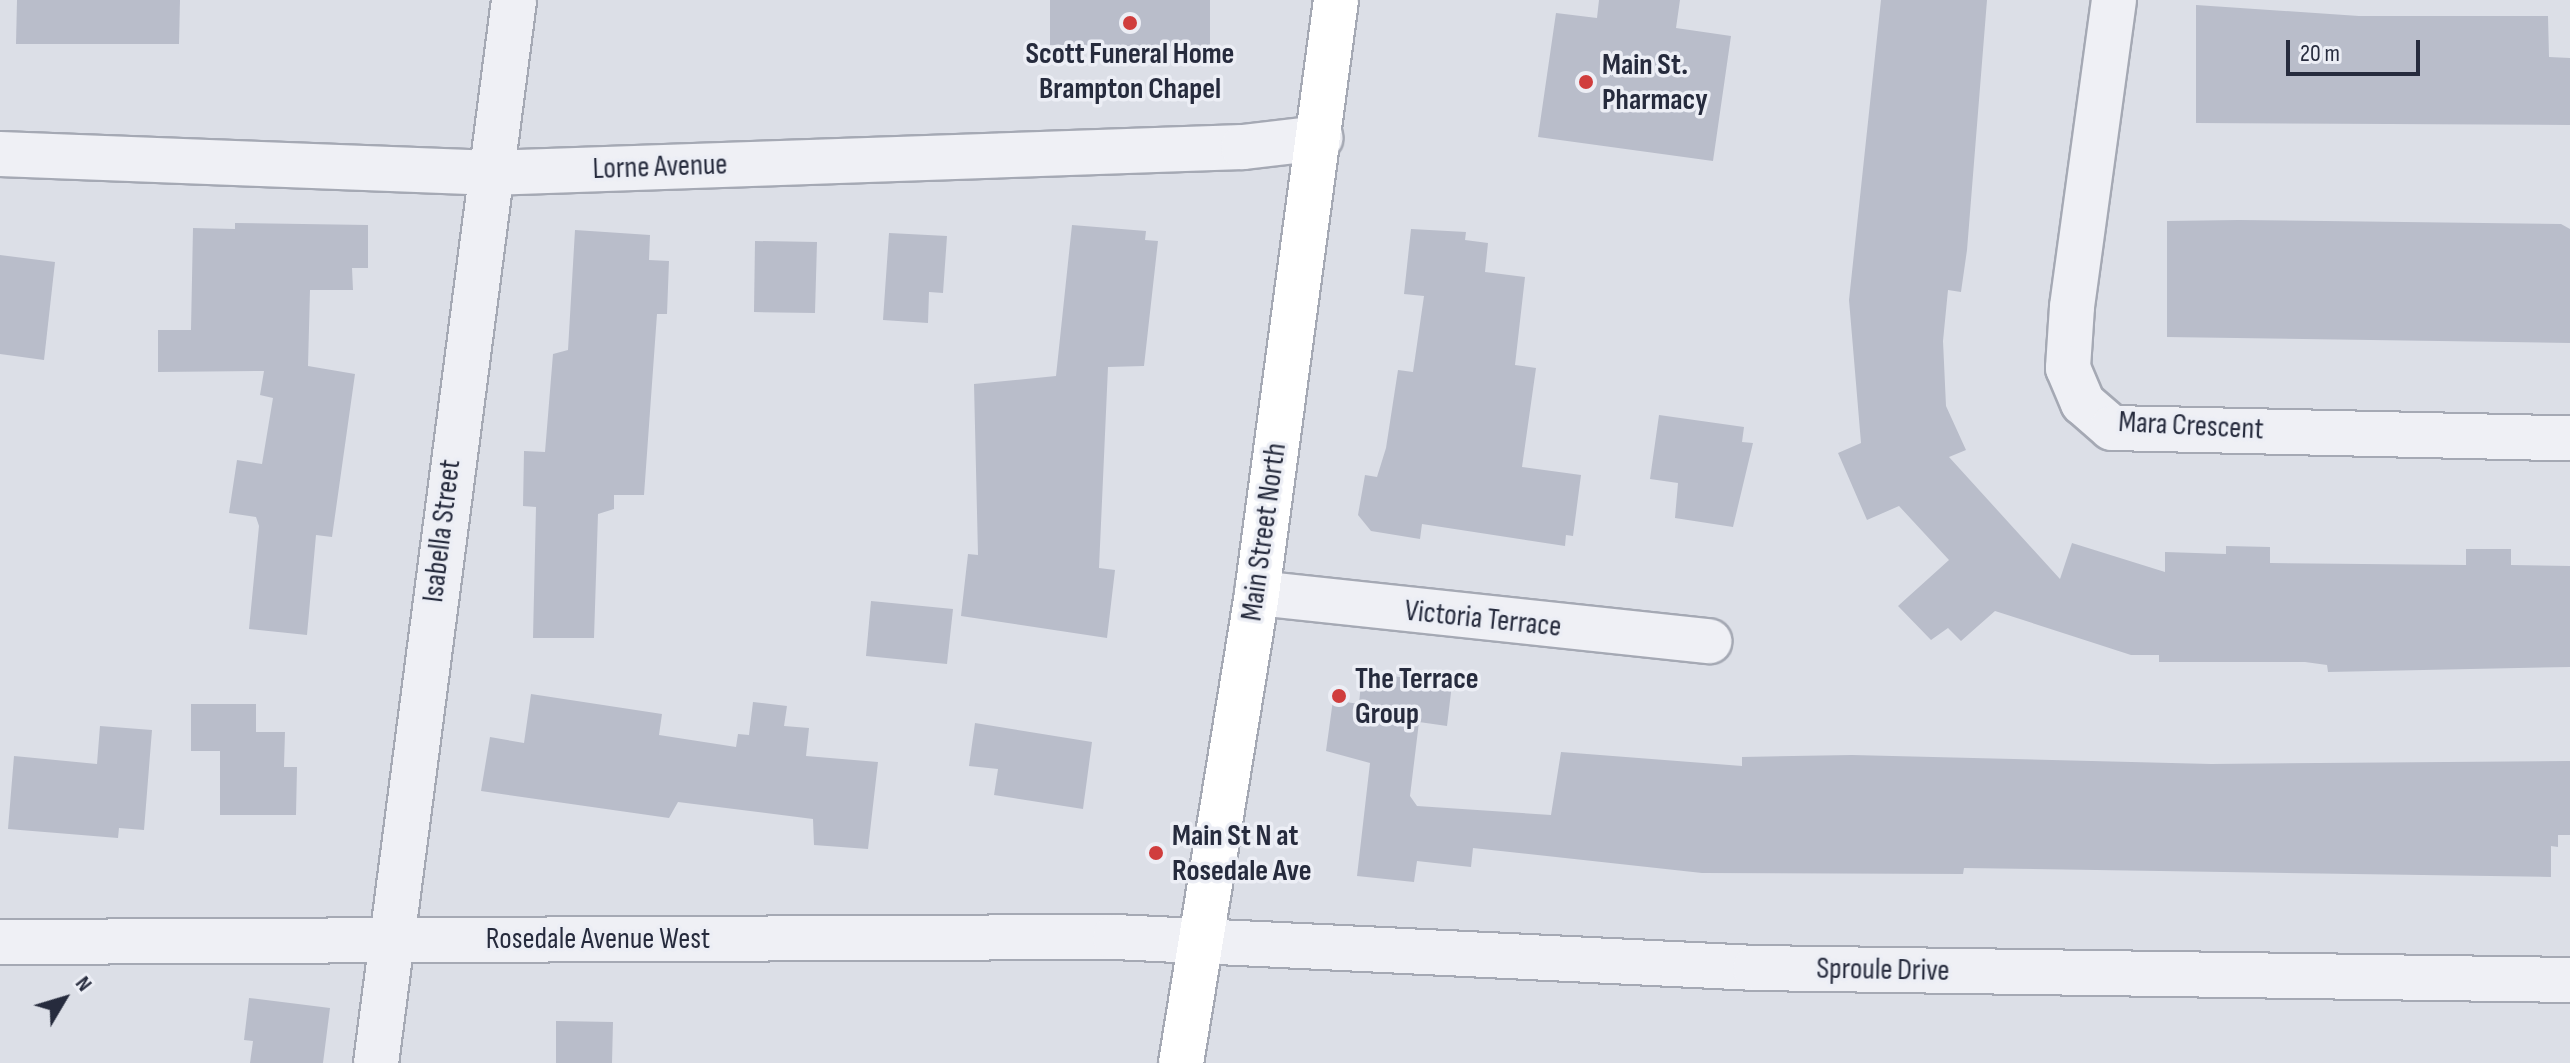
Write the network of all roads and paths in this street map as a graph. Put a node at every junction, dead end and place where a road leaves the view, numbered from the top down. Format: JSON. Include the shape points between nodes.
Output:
{"nodes":[{"id":1,"x":514,"y":0,"type":"edge"},
{"id":2,"x":1336,"y":0,"type":"edge"},
{"id":3,"x":2114,"y":0,"type":"edge"},
{"id":4,"x":1320,"y":138,"type":"junction"},
{"id":5,"x":0,"y":154,"type":"edge"},
{"id":6,"x":489,"y":173,"type":"junction"},
{"id":7,"x":2570,"y":438,"type":"edge"},
{"id":8,"x":1257,"y":593,"type":"junction"},
{"id":9,"x":1709,"y":641,"type":"dead end"},
{"id":10,"x":389,"y":939,"type":"junction"},
{"id":11,"x":0,"y":942,"type":"edge"},
{"id":12,"x":1197,"y":942,"type":"junction"},
{"id":13,"x":2570,"y":980,"type":"edge"},
{"id":14,"x":376,"y":1063,"type":"edge"},
{"id":15,"x":1181,"y":1063,"type":"edge"}],
"edges":[{"from":1,"to":6,"type":"street","name":"Isabella Street"},
{"from":2,"to":4,"type":"main road","name":"Main Street North"},
{"from":3,"to":7,"type":"street","name":"Mara Crescent","via":[[2072,307],[2068,368],[2083,403],[2112,428]]},
{"from":4,"to":6,"type":"street","name":"Lorne Avenue","via":[[1235,148]]},
{"from":4,"to":8,"type":"main road","name":"Main Street North"},
{"from":5,"to":6,"type":"street","name":"Lorne Avenue"},
{"from":6,"to":10,"type":"street","name":"Isabella Street"},
{"from":8,"to":9,"type":"street","name":"Victoria Terrace"},
{"from":8,"to":12,"type":"main road","name":"Main Street North"},
{"from":10,"to":11,"type":"street","name":"Rosedale Avenue West"},
{"from":10,"to":12,"type":"street","name":"Rosedale Avenue West"},
{"from":10,"to":14,"type":"street","name":"Isabella Street"},
{"from":12,"to":13,"type":"street","name":"Sproule Drive","via":[[1755,968]]},
{"from":12,"to":15,"type":"main road","name":"Main Street North"}]}
